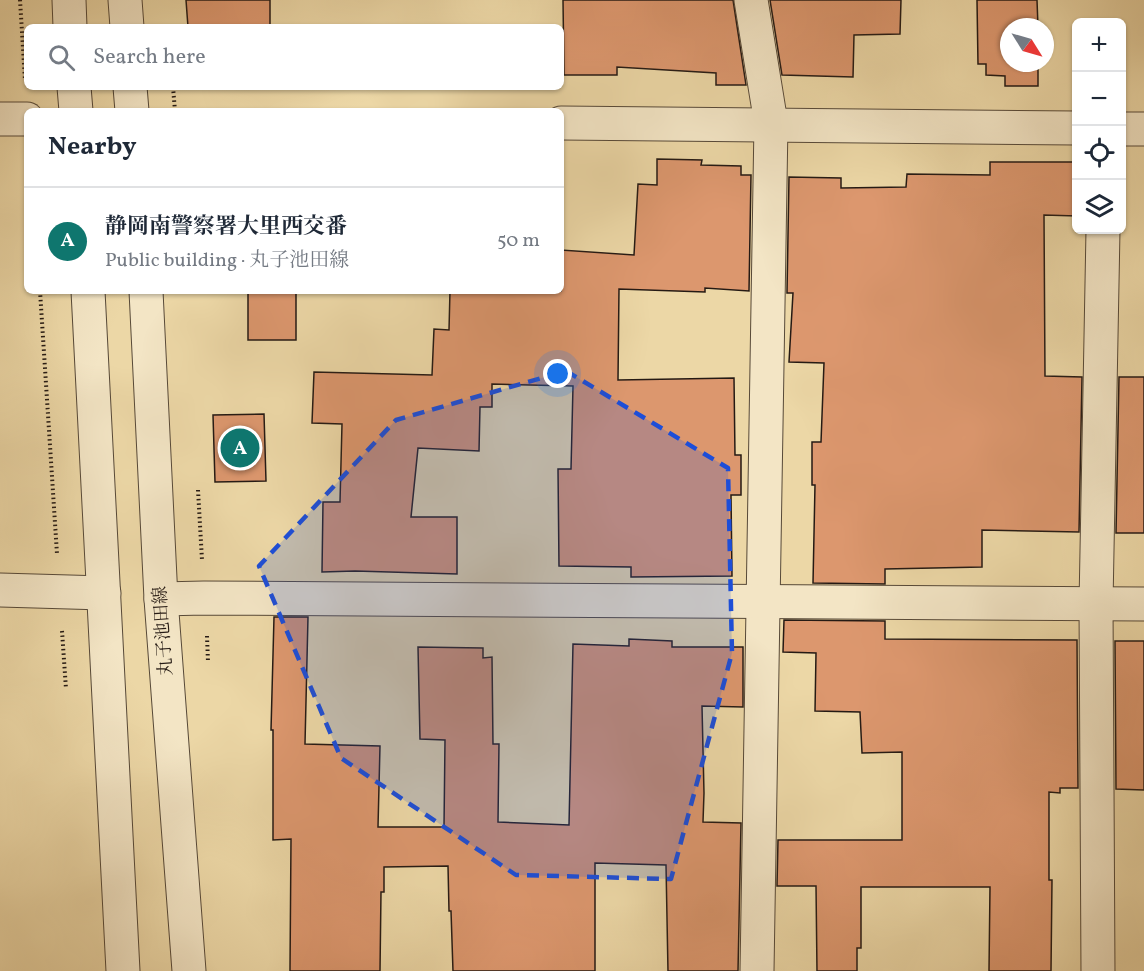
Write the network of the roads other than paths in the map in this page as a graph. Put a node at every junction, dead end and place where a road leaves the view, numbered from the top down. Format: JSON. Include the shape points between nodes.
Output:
{"nodes":[{"id":1,"x":69,"y":0,"type":"edge"},
{"id":2,"x":125,"y":0,"type":"edge"},
{"id":3,"x":751,"y":0,"type":"edge"},
{"id":4,"x":70,"y":24,"type":"edge"},
{"id":5,"x":127,"y":24,"type":"edge"},
{"id":6,"x":74,"y":90,"type":"edge"},
{"id":7,"x":130,"y":90,"type":"edge"},
{"id":8,"x":26,"y":104,"type":"edge"},
{"id":9,"x":76,"y":108,"type":"edge"},
{"id":10,"x":132,"y":108,"type":"edge"},
{"id":11,"x":0,"y":119,"type":"edge"},
{"id":12,"x":564,"y":123,"type":"edge"},
{"id":13,"x":771,"y":123,"type":"junction"},
{"id":14,"x":1072,"y":128,"type":"edge"},
{"id":15,"x":1126,"y":129,"type":"edge"},
{"id":16,"x":1144,"y":129,"type":"edge"},
{"id":17,"x":1103,"y":234,"type":"edge"},
{"id":18,"x":88,"y":294,"type":"edge"},
{"id":19,"x":146,"y":294,"type":"edge"},
{"id":20,"x":0,"y":590,"type":"edge"},
{"id":21,"x":104,"y":593,"type":"junction"},
{"id":22,"x":161,"y":599,"type":"junction"},
{"id":23,"x":762,"y":601,"type":"junction"},
{"id":24,"x":1096,"y":603,"type":"junction"},
{"id":25,"x":1144,"y":604,"type":"edge"},
{"id":26,"x":123,"y":971,"type":"edge"},
{"id":27,"x":189,"y":971,"type":"edge"},
{"id":28,"x":757,"y":971,"type":"edge"},
{"id":29,"x":1098,"y":971,"type":"edge"}],
"edges":[{"from":1,"to":4,"type":"street"},
{"from":2,"to":5,"type":"street"},
{"from":3,"to":13,"type":"street"},
{"from":6,"to":9,"type":"street"},
{"from":7,"to":10,"type":"street"},
{"from":8,"to":11,"type":"street"},
{"from":12,"to":13,"type":"street"},
{"from":13,"to":14,"type":"street"},
{"from":13,"to":23,"type":"street"},
{"from":15,"to":16,"type":"street"},
{"from":17,"to":24,"type":"street"},
{"from":18,"to":21,"type":"street"},
{"from":19,"to":22,"type":"street","name":"丸子池田線"},
{"from":20,"to":21,"type":"street"},
{"from":21,"to":26,"type":"street"},
{"from":22,"to":23,"type":"street"},
{"from":22,"to":27,"type":"street","name":"丸子池田線"},
{"from":23,"to":24,"type":"street"},
{"from":23,"to":28,"type":"street"},
{"from":24,"to":25,"type":"street"},
{"from":24,"to":29,"type":"street"}]}
